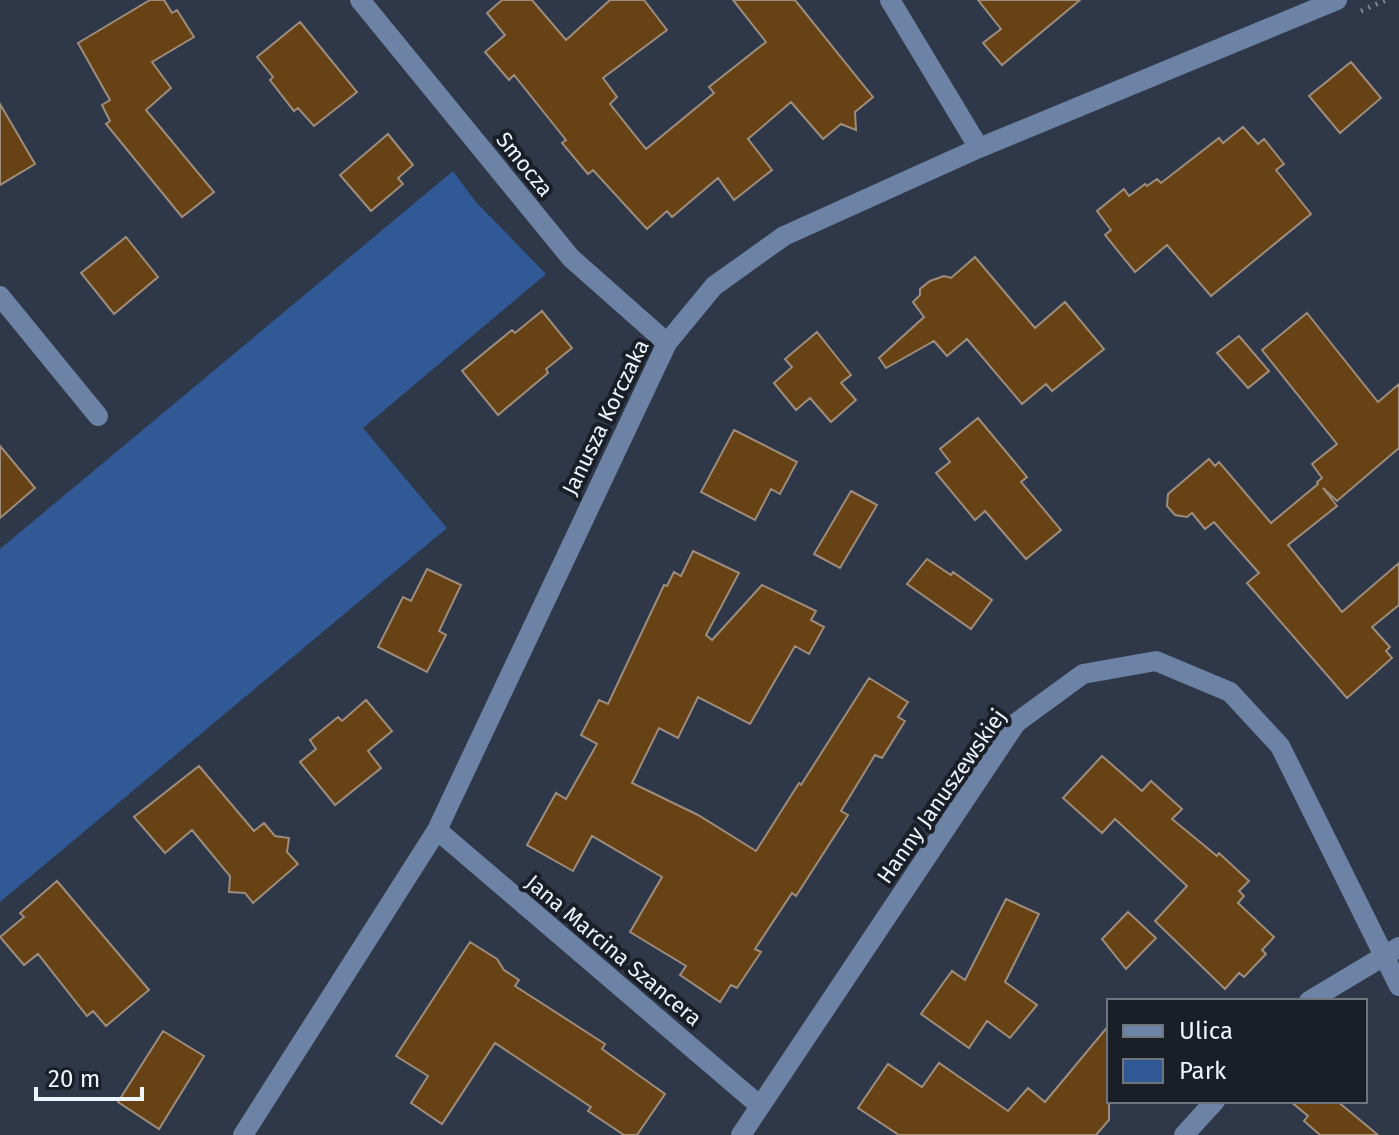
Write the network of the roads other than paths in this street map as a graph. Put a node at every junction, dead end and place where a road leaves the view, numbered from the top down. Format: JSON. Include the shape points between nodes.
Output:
{"nodes":[{"id":1,"x":360,"y":0,"type":"edge"},
{"id":2,"x":890,"y":0,"type":"edge"},
{"id":3,"x":1337,"y":0,"type":"edge"},
{"id":4,"x":979,"y":148,"type":"junction"},
{"id":5,"x":0,"y":296,"type":"edge"},
{"id":6,"x":667,"y":343,"type":"junction"},
{"id":7,"x":98,"y":416,"type":"dead end"},
{"id":8,"x":437,"y":830,"type":"junction"},
{"id":9,"x":1391,"y":951,"type":"edge"},
{"id":10,"x":1399,"y":986,"type":"edge"},
{"id":11,"x":1312,"y":999,"type":"edge"},
{"id":12,"x":1213,"y":1103,"type":"edge"},
{"id":13,"x":760,"y":1106,"type":"junction"},
{"id":14,"x":243,"y":1135,"type":"edge"},
{"id":15,"x":741,"y":1135,"type":"edge"},
{"id":16,"x":1184,"y":1135,"type":"edge"}],
"edges":[{"from":1,"to":6,"type":"street","name":"Smocza","via":[[571,258]]},
{"from":2,"to":4,"type":"street"},
{"from":3,"to":4,"type":"street","name":"Janusza Korczaka"},
{"from":4,"to":6,"type":"street","name":"Janusza Korczaka","via":[[784,236],[714,286]]},
{"from":5,"to":7,"type":"street"},
{"from":6,"to":8,"type":"street","name":"Janusza Korczaka"},
{"from":8,"to":13,"type":"street","name":"Jana Marcina Szancera"},
{"from":8,"to":14,"type":"street","name":"Janusza Korczaka"},
{"from":9,"to":10,"type":"street","name":"Hanny Januszewskiej"},
{"from":9,"to":11,"type":"street"},
{"from":9,"to":13,"type":"street","name":"Hanny Januszewskiej","via":[[1280,746],[1230,692],[1156,661],[1083,674],[1016,723]]},
{"from":12,"to":16,"type":"street"},
{"from":13,"to":15,"type":"street","name":"Hanny Januszewskiej"}]}
